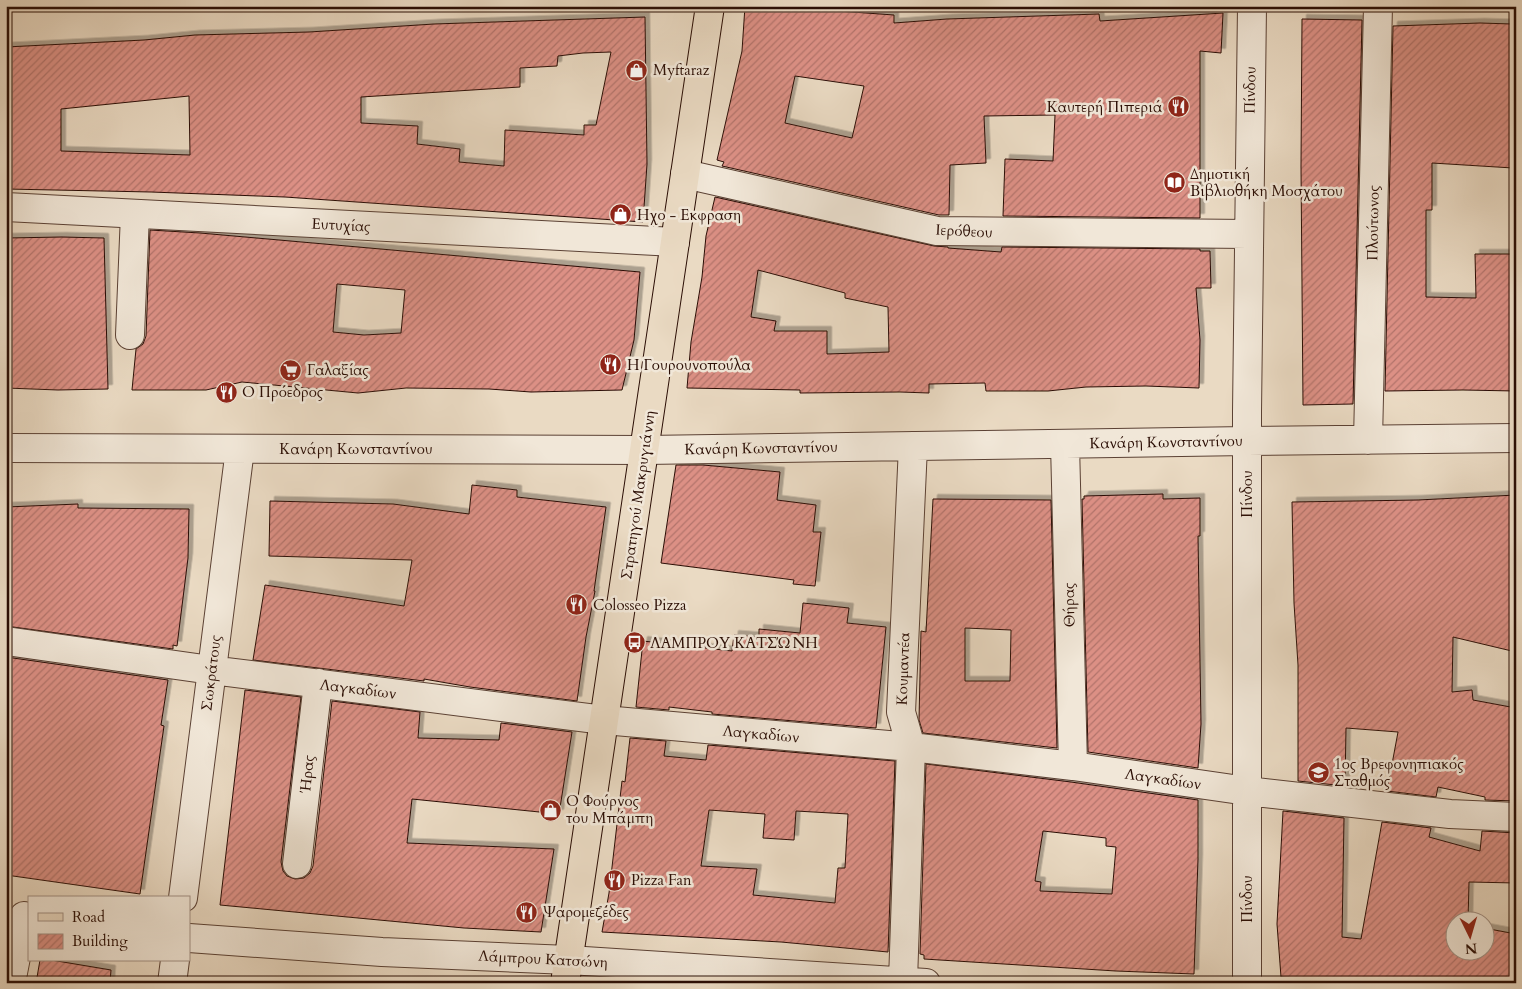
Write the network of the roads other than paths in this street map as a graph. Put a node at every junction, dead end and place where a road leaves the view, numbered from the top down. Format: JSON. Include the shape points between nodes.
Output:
{"nodes":[{"id":1,"x":710,"y":6,"type":"edge"},
{"id":2,"x":1252,"y":6,"type":"edge"},
{"id":3,"x":1378,"y":6,"type":"edge"},
{"id":4,"x":685,"y":174,"type":"junction"},
{"id":5,"x":6,"y":207,"type":"edge"},
{"id":6,"x":135,"y":214,"type":"junction"},
{"id":7,"x":1248,"y":234,"type":"junction"},
{"id":8,"x":675,"y":242,"type":"junction"},
{"id":9,"x":130,"y":335,"type":"dead end"},
{"id":10,"x":1516,"y":438,"type":"edge"},
{"id":11,"x":1368,"y":440,"type":"junction"},
{"id":12,"x":1247,"y":441,"type":"junction"},
{"id":13,"x":1065,"y":444,"type":"junction"},
{"id":14,"x":913,"y":446,"type":"junction"},
{"id":15,"x":6,"y":448,"type":"edge"},
{"id":16,"x":240,"y":449,"type":"junction"},
{"id":17,"x":645,"y":450,"type":"junction"},
{"id":18,"x":6,"y":641,"type":"edge"},
{"id":19,"x":211,"y":670,"type":"junction"},
{"id":20,"x":318,"y":683,"type":"junction"},
{"id":21,"x":604,"y":720,"type":"junction"},
{"id":22,"x":911,"y":747,"type":"junction"},
{"id":23,"x":1073,"y":752,"type":"junction"},
{"id":24,"x":1246,"y":791,"type":"junction"},
{"id":25,"x":1516,"y":818,"type":"edge"},
{"id":26,"x":297,"y":864,"type":"dead end"},
{"id":27,"x":183,"y":896,"type":"edge"},
{"id":28,"x":20,"y":916,"type":"edge"},
{"id":29,"x":190,"y":938,"type":"edge"},
{"id":30,"x":175,"y":962,"type":"edge"},
{"id":31,"x":567,"y":971,"type":"edge"},
{"id":32,"x":915,"y":982,"type":"edge"},
{"id":33,"x":11,"y":983,"type":"edge"},
{"id":34,"x":172,"y":983,"type":"edge"},
{"id":35,"x":1248,"y":983,"type":"edge"}],
"edges":[{"from":1,"to":4,"type":"main road","name":"Στρατηγού Μακρυγιάννη"},
{"from":2,"to":7,"type":"street","name":"Πίνδου"},
{"from":3,"to":11,"type":"street","name":"Πλούτωνος"},
{"from":4,"to":7,"type":"street","name":"Ιερόθεου","via":[[937,231]]},
{"from":4,"to":8,"type":"main road","name":"Στρατηγού Μακρυγιάννη"},
{"from":5,"to":6,"type":"street","name":"Ευτυχίας"},
{"from":6,"to":8,"type":"street","name":"Ευτυχίας"},
{"from":6,"to":9,"type":"street"},
{"from":7,"to":12,"type":"street","name":"Πίνδου"},
{"from":8,"to":17,"type":"main road","name":"Στρατηγού Μακρυγιάννη"},
{"from":10,"to":11,"type":"street","name":"Κανάρη Κωνσταντίνου"},
{"from":11,"to":12,"type":"street","name":"Κανάρη Κωνσταντίνου"},
{"from":12,"to":13,"type":"street","name":"Κανάρη Κωνσταντίνου"},
{"from":12,"to":24,"type":"street","name":"Πίνδου"},
{"from":13,"to":14,"type":"street","name":"Κανάρη Κωνσταντίνου"},
{"from":13,"to":23,"type":"street","name":"Θήρας"},
{"from":14,"to":17,"type":"street","name":"Κανάρη Κωνσταντίνου"},
{"from":14,"to":22,"type":"street","name":"Κουμαντέα","via":[[901,712]]},
{"from":15,"to":16,"type":"street","name":"Κανάρη Κωνσταντίνου"},
{"from":16,"to":17,"type":"street","name":"Κανάρη Κωνσταντίνου"},
{"from":16,"to":19,"type":"street","name":"Σωκράτους"},
{"from":17,"to":21,"type":"main road","name":"Στρατηγού Μακρυγιάννη"},
{"from":18,"to":19,"type":"street","name":"Λαγκαδίων"},
{"from":19,"to":20,"type":"street","name":"Λαγκαδίων"},
{"from":19,"to":27,"type":"street","name":"Σωκράτους"},
{"from":20,"to":21,"type":"street","name":"Λαγκαδίων"},
{"from":20,"to":26,"type":"street","name":"Ήρας"},
{"from":21,"to":22,"type":"street","name":"Λαγκαδίων"},
{"from":21,"to":31,"type":"main road","name":"Στρατηγού Μακρυγιάννη"},
{"from":22,"to":23,"type":"street","name":"Λαγκαδίων"},
{"from":22,"to":32,"type":"street","name":"Κουμαντέα"},
{"from":23,"to":24,"type":"street","name":"Λαγκαδίων"},
{"from":24,"to":25,"type":"street","name":"Λαγκαδίων","via":[[1450,814]]},
{"from":24,"to":35,"type":"street","name":"Πίνδου"},
{"from":28,"to":33,"type":"street"},
{"from":29,"to":31,"type":"street","name":"Λάμπρου Κατσώνη","via":[[382,952]]},
{"from":30,"to":34,"type":"street"},
{"from":31,"to":32,"type":"street","name":"Λάμπρου Κατσώνη"}]}
